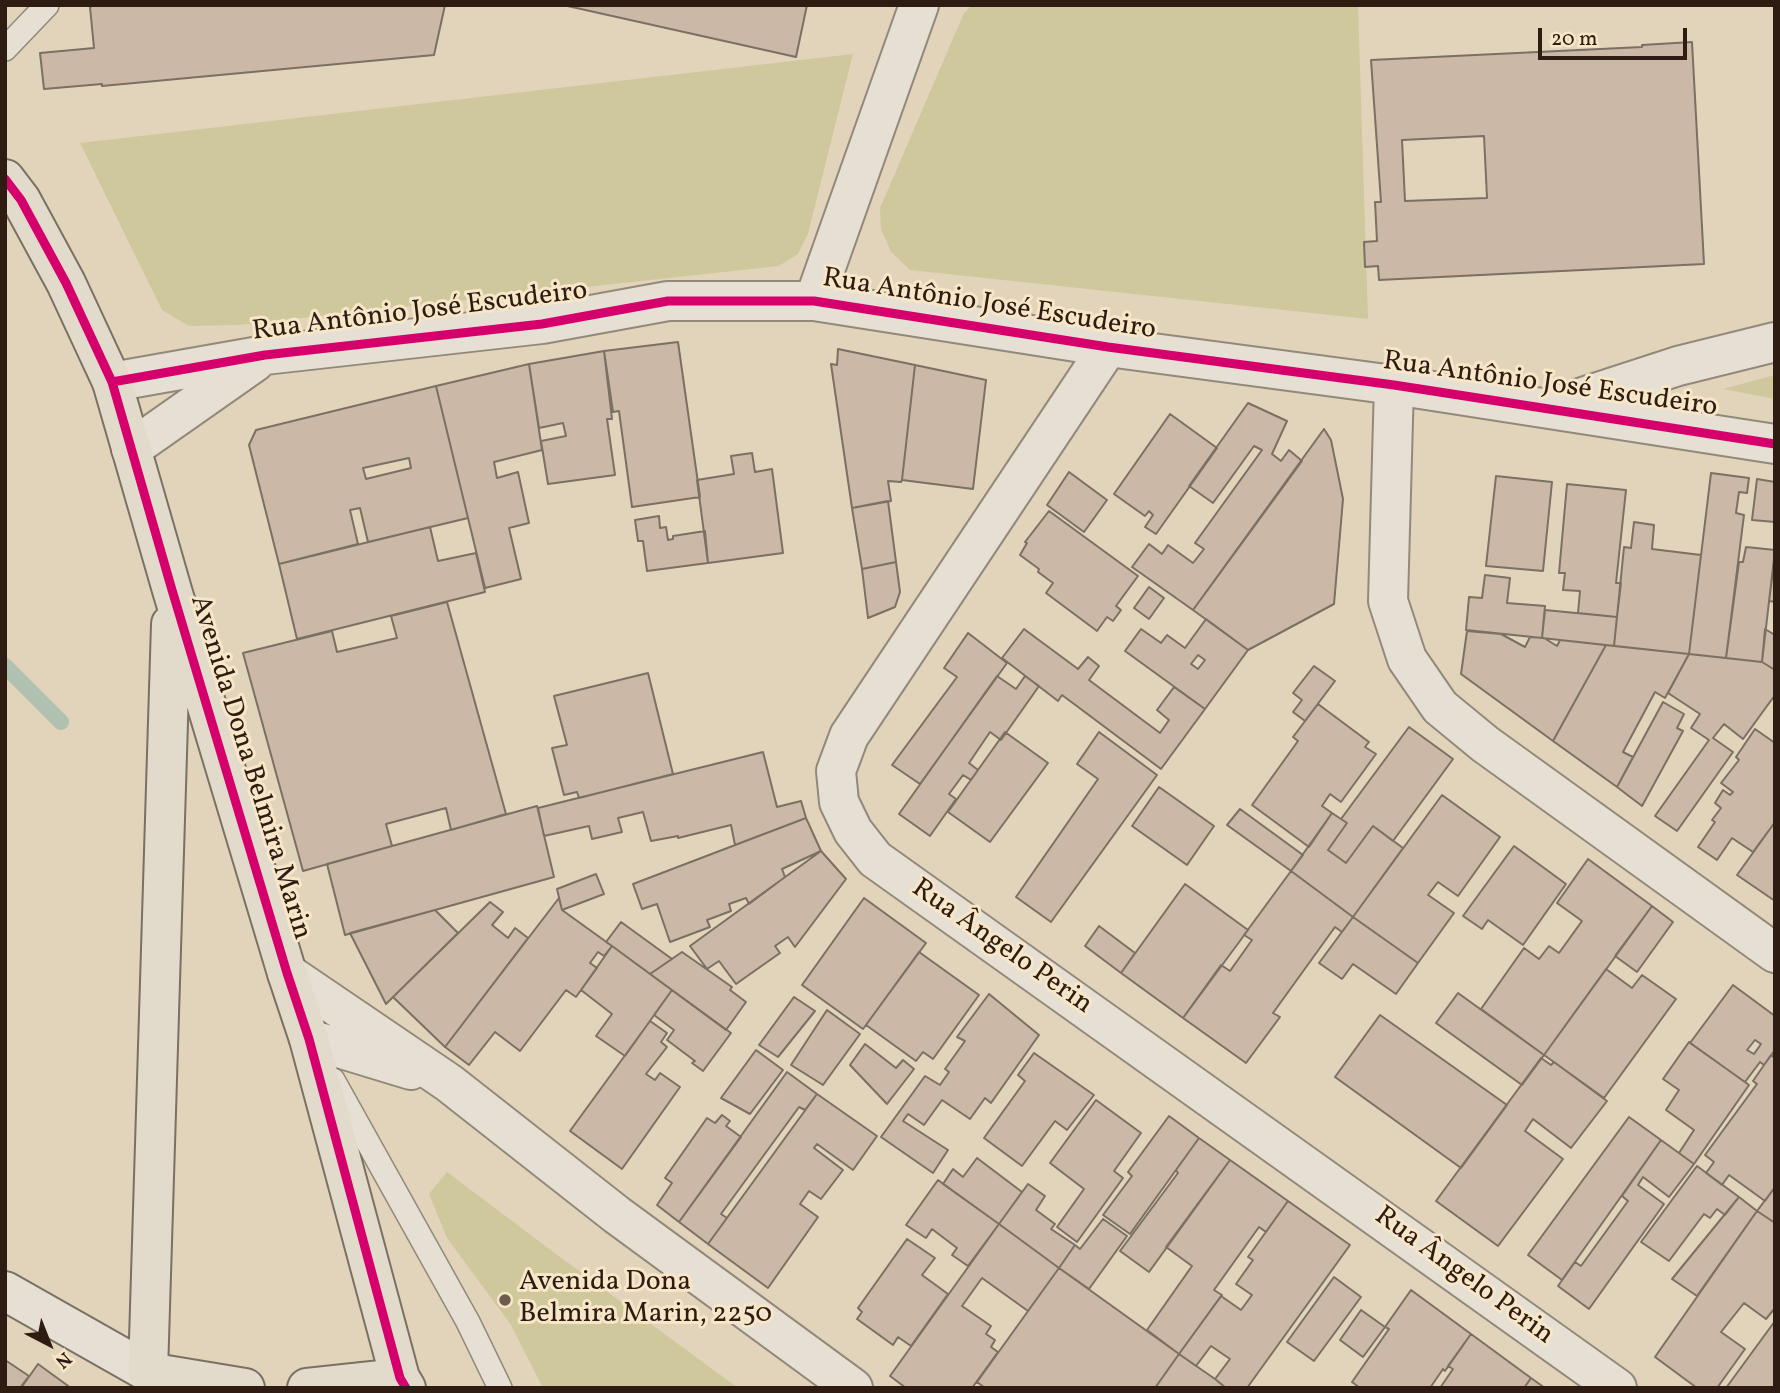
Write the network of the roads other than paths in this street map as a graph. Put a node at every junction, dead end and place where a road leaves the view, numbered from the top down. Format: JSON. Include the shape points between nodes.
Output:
{"nodes":[{"id":1,"x":47,"y":5,"type":"edge"},
{"id":2,"x":919,"y":5,"type":"edge"},
{"id":3,"x":5,"y":49,"type":"edge"},
{"id":4,"x":5,"y":179,"type":"edge"},
{"id":5,"x":814,"y":301,"type":"junction"},
{"id":6,"x":1775,"y":342,"type":"edge"},
{"id":7,"x":1108,"y":347,"type":"junction"},
{"id":8,"x":265,"y":355,"type":"junction"},
{"id":9,"x":112,"y":382,"type":"junction"},
{"id":10,"x":1394,"y":386,"type":"junction"},
{"id":11,"x":1544,"y":409,"type":"junction"},
{"id":12,"x":1775,"y":444,"type":"edge"},
{"id":13,"x":131,"y":449,"type":"junction"},
{"id":14,"x":172,"y":590,"type":"junction"},
{"id":15,"x":1775,"y":953,"type":"edge"},
{"id":16,"x":287,"y":973,"type":"junction"},
{"id":17,"x":309,"y":1039,"type":"junction"},
{"id":18,"x":449,"y":1083,"type":"junction"},
{"id":19,"x":5,"y":1291,"type":"edge"},
{"id":20,"x":159,"y":1380,"type":"edge"},
{"id":21,"x":403,"y":1383,"type":"edge"},
{"id":22,"x":246,"y":1388,"type":"edge"},
{"id":23,"x":307,"y":1388,"type":"edge"},
{"id":24,"x":500,"y":1388,"type":"edge"},
{"id":25,"x":853,"y":1388,"type":"edge"},
{"id":26,"x":1617,"y":1388,"type":"edge"}],
"edges":[{"from":1,"to":3,"type":"lane"},
{"from":2,"to":5,"type":"street"},
{"from":4,"to":9,"type":"main road","name":"Avenida Dona Belmira Marin","via":[[66,283]]},
{"from":5,"to":7,"type":"street","name":"Rua Antônio José Escudeiro"},
{"from":5,"to":8,"type":"street","name":"Rua Antônio José Escudeiro","via":[[668,302],[541,324]]},
{"from":6,"to":11,"type":"street","via":[[1678,366]]},
{"from":7,"to":10,"type":"street","name":"Rua Antônio José Escudeiro"},
{"from":7,"to":26,"type":"street","name":"Rua Ângelo Perin","via":[[849,736],[836,771],[839,803],[875,859]]},
{"from":8,"to":9,"type":"street","name":"Rua Antônio José Escudeiro"},
{"from":8,"to":13,"type":"street","name":"Rua Antônio José Escudeiro"},
{"from":9,"to":13,"type":"main road","name":"Avenida Dona Belmira Marin"},
{"from":10,"to":11,"type":"street","name":"Rua Antônio José Escudeiro"},
{"from":10,"to":15,"type":"street","via":[[1388,601],[1407,659],[1440,707],[1485,744]]},
{"from":11,"to":12,"type":"street","name":"Rua Antônio José Escudeiro"},
{"from":13,"to":14,"type":"main road","name":"Avenida Dona Belmira Marin"},
{"from":14,"to":16,"type":"main road","name":"Avenida Dona Belmira Marin"},
{"from":14,"to":20,"type":"main road"},
{"from":16,"to":17,"type":"main road","name":"Avenida Dona Belmira Marin"},
{"from":16,"to":18,"type":"street"},
{"from":17,"to":18,"type":"street"},
{"from":17,"to":21,"type":"main road","name":"Avenida Dona Belmira Marin"},
{"from":17,"to":24,"type":"lane","name":"Avenida Dona Belmira Marin","via":[[468,1322]]},
{"from":18,"to":25,"type":"street","via":[[617,1215]]},
{"from":19,"to":20,"type":"street"},
{"from":20,"to":22,"type":"main road"},
{"from":21,"to":23,"type":"main road"}]}
